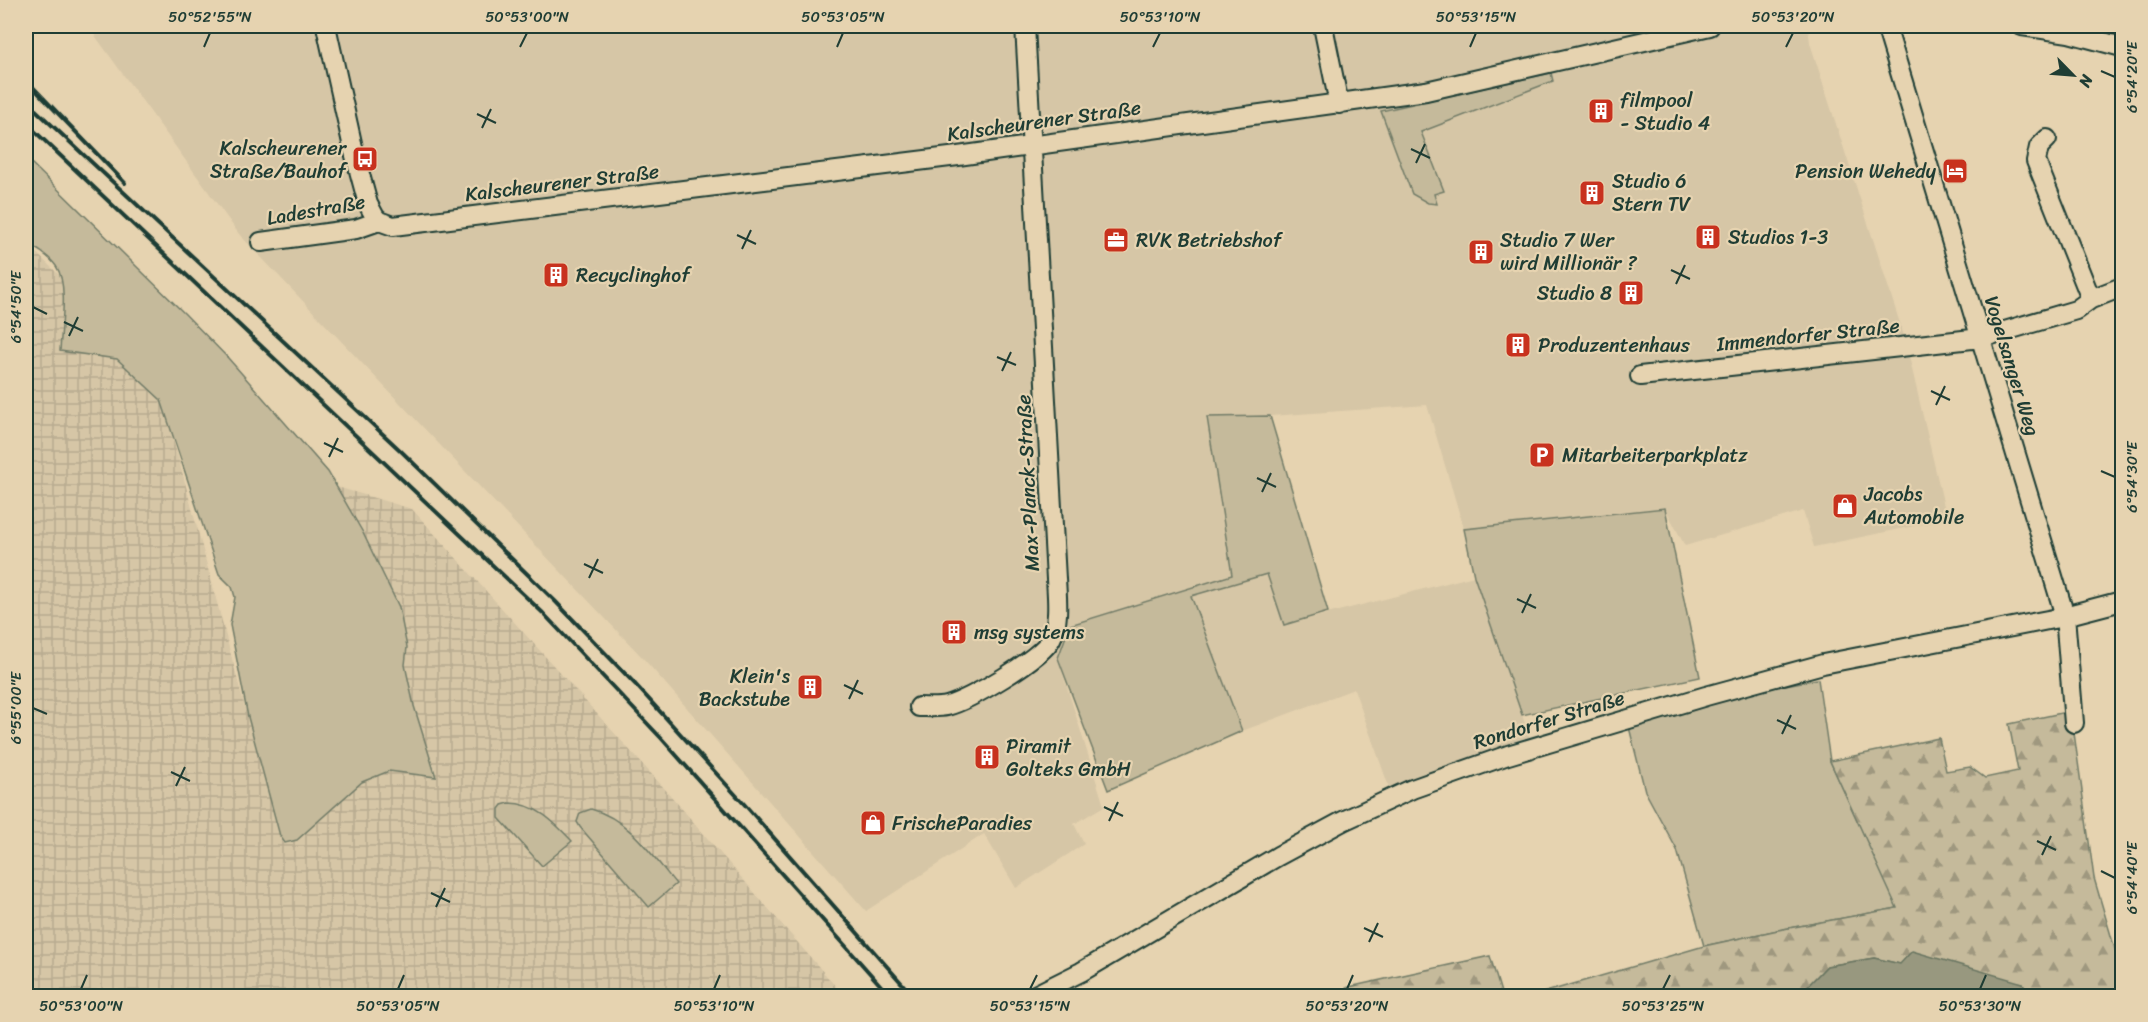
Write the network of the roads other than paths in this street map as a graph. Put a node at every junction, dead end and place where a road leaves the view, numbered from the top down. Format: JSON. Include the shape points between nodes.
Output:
{"nodes":[{"id":1,"x":326,"y":26,"type":"edge"},
{"id":2,"x":1025,"y":26,"type":"edge"},
{"id":3,"x":1323,"y":26,"type":"edge"},
{"id":4,"x":1710,"y":26,"type":"edge"},
{"id":5,"x":1886,"y":26,"type":"edge"},
{"id":6,"x":2022,"y":26,"type":"edge"},
{"id":7,"x":2122,"y":48,"type":"edge"},
{"id":8,"x":1339,"y":104,"type":"junction"},
{"id":9,"x":2047,"y":139,"type":"dead end"},
{"id":10,"x":1032,"y":145,"type":"junction"},
{"id":11,"x":379,"y":222,"type":"junction"},
{"id":12,"x":261,"y":243,"type":"dead end"},
{"id":13,"x":2122,"y":287,"type":"edge"},
{"id":14,"x":2091,"y":299,"type":"junction"},
{"id":15,"x":1981,"y":338,"type":"junction"},
{"id":16,"x":1640,"y":375,"type":"dead end"},
{"id":17,"x":2122,"y":601,"type":"edge"},
{"id":18,"x":2065,"y":616,"type":"junction"},
{"id":19,"x":918,"y":707,"type":"dead end"},
{"id":20,"x":2074,"y":723,"type":"dead end"},
{"id":21,"x":1033,"y":996,"type":"edge"}],
"edges":[{"from":1,"to":11,"type":"street","via":[[368,204]]},
{"from":2,"to":10,"type":"street","name":"Max-Planck-Straße"},
{"from":3,"to":8,"type":"street"},
{"from":4,"to":8,"type":"street","name":"Kalscheurener Straße","via":[[1426,91]]},
{"from":5,"to":15,"type":"street","name":"Vogelsanger Weg"},
{"from":6,"to":7,"type":"street","via":[[2069,33]]},
{"from":8,"to":10,"type":"street","name":"Kalscheurener Straße"},
{"from":9,"to":14,"type":"street","via":[[2039,147],[2036,161]]},
{"from":10,"to":11,"type":"street","name":"Kalscheurener Straße","via":[[404,225]]},
{"from":10,"to":19,"type":"street","name":"Max-Planck-Straße","via":[[1057,626],[1046,648],[963,700],[945,706]]},
{"from":11,"to":12,"type":"street","name":"Ladestraße"},
{"from":13,"to":14,"type":"street","name":"Immendorfer Straße"},
{"from":14,"to":15,"type":"street","name":"Immendorfer Straße","via":[[2076,310]]},
{"from":15,"to":16,"type":"street","name":"Immendorfer Straße"},
{"from":15,"to":18,"type":"street","name":"Vogelsanger Weg"},
{"from":17,"to":18,"type":"street","name":"Rondorfer Straße"},
{"from":18,"to":20,"type":"street","name":"Vogelsanger Weg"},
{"from":18,"to":21,"type":"street","name":"Rondorfer Straße","via":[[1822,664],[1508,755],[1412,789],[1278,855],[1081,972]]}]}
